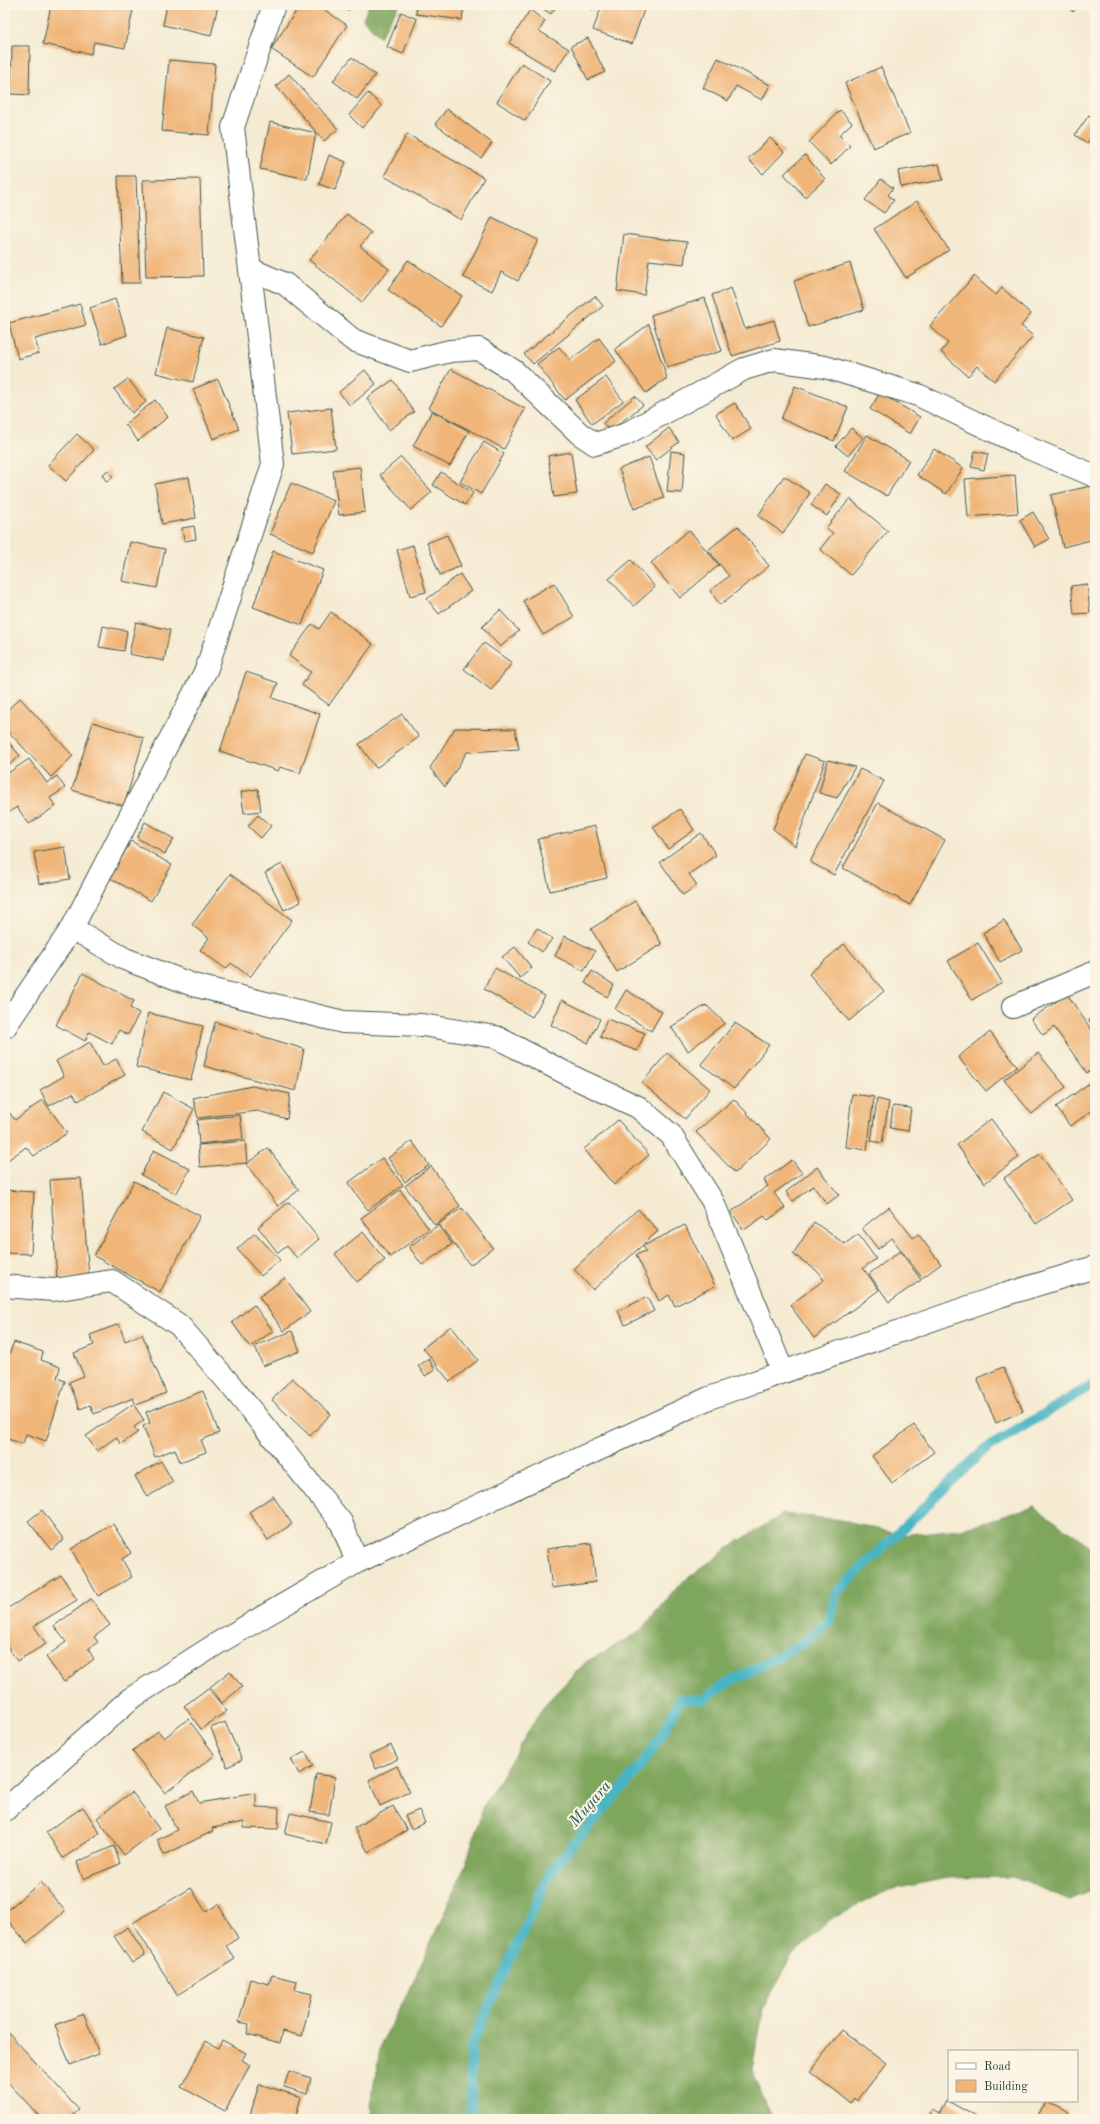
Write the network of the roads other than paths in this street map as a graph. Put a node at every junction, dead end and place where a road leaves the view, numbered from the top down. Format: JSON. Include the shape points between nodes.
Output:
{"nodes":[{"id":1,"x":274,"y":5,"type":"edge"},
{"id":2,"x":250,"y":269,"type":"junction"},
{"id":3,"x":1095,"y":476,"type":"edge"},
{"id":4,"x":72,"y":928,"type":"junction"},
{"id":5,"x":1095,"y":972,"type":"edge"},
{"id":6,"x":1013,"y":1007,"type":"dead end"},
{"id":7,"x":5,"y":1027,"type":"edge"},
{"id":8,"x":1095,"y":1267,"type":"edge"},
{"id":9,"x":5,"y":1286,"type":"edge"},
{"id":10,"x":783,"y":1372,"type":"junction"},
{"id":11,"x":357,"y":1562,"type":"junction"},
{"id":12,"x":5,"y":1810,"type":"edge"}],
"edges":[{"from":1,"to":2,"type":"street","via":[[233,127]]},
{"from":2,"to":3,"type":"street","via":[[285,284],[353,340],[410,361],[450,351],[479,349],[514,371],[580,434],[595,444],[624,435],[744,369],[774,360],[825,367],[918,395],[1031,449]]},
{"from":2,"to":4,"type":"street","via":[[273,464],[207,668]]},
{"from":4,"to":7,"type":"street"},
{"from":4,"to":10,"type":"street","via":[[125,959],[193,985],[343,1022],[422,1026],[496,1037],[638,1107],[671,1135],[713,1202]]},
{"from":5,"to":6,"type":"street"},
{"from":8,"to":10,"type":"street","via":[[1000,1296]]},
{"from":9,"to":11,"type":"street","via":[[53,1290],[112,1282],[179,1325],[341,1522]]},
{"from":10,"to":11,"type":"street","via":[[709,1398]]},
{"from":11,"to":12,"type":"street","via":[[218,1642],[130,1699]]}]}
